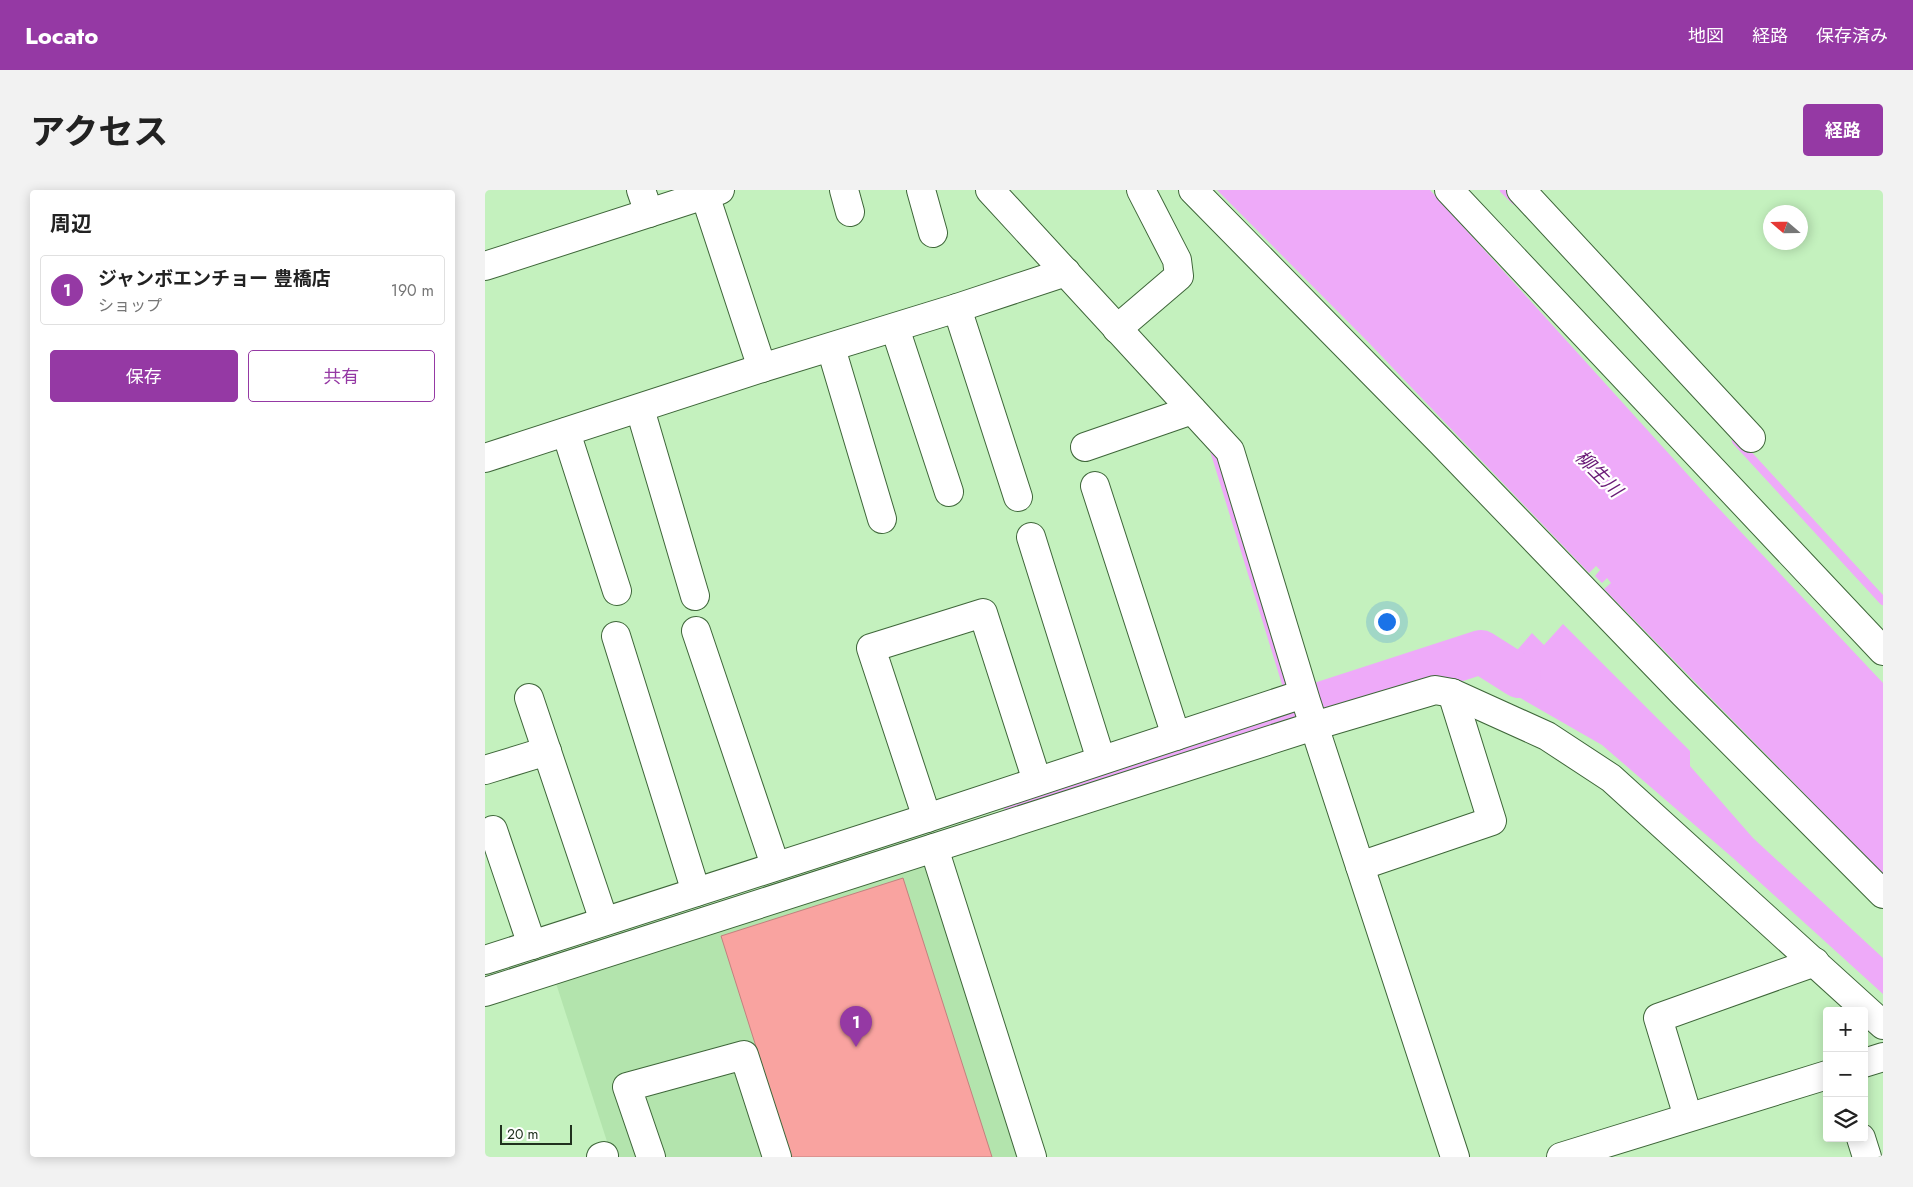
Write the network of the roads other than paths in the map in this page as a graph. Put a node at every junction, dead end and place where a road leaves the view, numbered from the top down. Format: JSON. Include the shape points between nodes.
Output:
{"nodes":[{"id":1,"x":921,"y":190,"type":"edge"},
{"id":2,"x":990,"y":190,"type":"edge"},
{"id":3,"x":1141,"y":190,"type":"edge"},
{"id":4,"x":1193,"y":190,"type":"edge"},
{"id":5,"x":1449,"y":190,"type":"edge"},
{"id":6,"x":1521,"y":190,"type":"edge"},
{"id":7,"x":713,"y":192,"type":"edge"},
{"id":8,"x":646,"y":205,"type":"edge"},
{"id":9,"x":933,"y":233,"type":"dead end"},
{"id":10,"x":485,"y":266,"type":"edge"},
{"id":11,"x":1065,"y":272,"type":"junction"},
{"id":12,"x":957,"y":308,"type":"junction"},
{"id":13,"x":895,"y":328,"type":"junction"},
{"id":14,"x":1117,"y":329,"type":"junction"},
{"id":15,"x":831,"y":348,"type":"junction"},
{"id":16,"x":762,"y":368,"type":"junction"},
{"id":17,"x":640,"y":409,"type":"junction"},
{"id":18,"x":1183,"y":413,"type":"junction"},
{"id":19,"x":566,"y":432,"type":"junction"},
{"id":20,"x":1751,"y":438,"type":"dead end"},
{"id":21,"x":1085,"y":447,"type":"dead end"},
{"id":22,"x":485,"y":458,"type":"edge"},
{"id":23,"x":1095,"y":486,"type":"dead end"},
{"id":24,"x":949,"y":492,"type":"dead end"},
{"id":25,"x":1018,"y":497,"type":"dead end"},
{"id":26,"x":882,"y":519,"type":"dead end"},
{"id":27,"x":1031,"y":538,"type":"dead end"},
{"id":28,"x":617,"y":591,"type":"dead end"},
{"id":29,"x":695,"y":596,"type":"dead end"},
{"id":30,"x":696,"y":631,"type":"dead end"},
{"id":31,"x":616,"y":636,"type":"dead end"},
{"id":32,"x":1883,"y":651,"type":"edge"},
{"id":33,"x":1452,"y":693,"type":"junction"},
{"id":34,"x":529,"y":698,"type":"dead end"},
{"id":35,"x":1307,"y":707,"type":"junction"},
{"id":36,"x":1176,"y":736,"type":"junction"},
{"id":37,"x":547,"y":751,"type":"junction"},
{"id":38,"x":1101,"y":760,"type":"junction"},
{"id":39,"x":485,"y":770,"type":"edge"},
{"id":40,"x":1037,"y":781,"type":"junction"},
{"id":41,"x":927,"y":818,"type":"junction"},
{"id":42,"x":493,"y":830,"type":"dead end"},
{"id":43,"x":934,"y":848,"type":"junction"},
{"id":44,"x":775,"y":865,"type":"junction"},
{"id":45,"x":1359,"y":866,"type":"junction"},
{"id":46,"x":697,"y":892,"type":"junction"},
{"id":47,"x":1883,"y":894,"type":"edge"},
{"id":48,"x":604,"y":921,"type":"junction"},
{"id":49,"x":532,"y":945,"type":"junction"},
{"id":50,"x":485,"y":960,"type":"edge"},
{"id":51,"x":1815,"y":962,"type":"junction"},
{"id":52,"x":485,"y":992,"type":"edge"},
{"id":53,"x":1883,"y":1026,"type":"edge"},
{"id":54,"x":1883,"y":1057,"type":"edge"},
{"id":55,"x":1868,"y":1062,"type":"edge"},
{"id":56,"x":1823,"y":1076,"type":"edge"},
{"id":57,"x":1688,"y":1117,"type":"junction"},
{"id":58,"x":1862,"y":1142,"type":"edge"},
{"id":59,"x":651,"y":1157,"type":"edge"},
{"id":60,"x":777,"y":1157,"type":"edge"},
{"id":61,"x":1032,"y":1157,"type":"edge"},
{"id":62,"x":1455,"y":1157,"type":"edge"},
{"id":63,"x":1561,"y":1157,"type":"edge"},
{"id":64,"x":1867,"y":1157,"type":"edge"}],
"edges":[{"from":1,"to":9,"type":"street"},
{"from":2,"to":11,"type":"street"},
{"from":3,"to":14,"type":"street","via":[[1177,260],[1179,276]]},
{"from":4,"to":47,"type":"street"},
{"from":5,"to":32,"type":"street"},
{"from":6,"to":20,"type":"street"},
{"from":7,"to":8,"type":"street"},
{"from":7,"to":16,"type":"street"},
{"from":8,"to":10,"type":"street"},
{"from":11,"to":12,"type":"street"},
{"from":11,"to":14,"type":"street"},
{"from":12,"to":13,"type":"street"},
{"from":12,"to":25,"type":"street"},
{"from":13,"to":15,"type":"street"},
{"from":13,"to":24,"type":"street"},
{"from":14,"to":18,"type":"street"},
{"from":15,"to":16,"type":"street"},
{"from":15,"to":26,"type":"street"},
{"from":16,"to":17,"type":"street"},
{"from":17,"to":19,"type":"street"},
{"from":17,"to":29,"type":"street"},
{"from":18,"to":21,"type":"street"},
{"from":18,"to":35,"type":"street","via":[[1230,451]]},
{"from":19,"to":22,"type":"street"},
{"from":19,"to":28,"type":"street"},
{"from":23,"to":36,"type":"street"},
{"from":27,"to":38,"type":"street"},
{"from":30,"to":44,"type":"street"},
{"from":31,"to":46,"type":"street"},
{"from":33,"to":35,"type":"street","via":[[1435,690]]},
{"from":33,"to":45,"type":"street","via":[[1492,821]]},
{"from":33,"to":51,"type":"street","via":[[1547,736],[1611,778]]},
{"from":34,"to":37,"type":"street"},
{"from":35,"to":36,"type":"street","via":[[1275,703]]},
{"from":35,"to":43,"type":"street"},
{"from":35,"to":45,"type":"street"},
{"from":36,"to":38,"type":"street"},
{"from":37,"to":39,"type":"street"},
{"from":37,"to":48,"type":"street"},
{"from":38,"to":40,"type":"street"},
{"from":40,"to":41,"type":"street"},
{"from":40,"to":41,"type":"street","via":[[983,613],[871,648]]},
{"from":41,"to":44,"type":"street"},
{"from":42,"to":49,"type":"street"},
{"from":43,"to":52,"type":"street"},
{"from":43,"to":61,"type":"street"},
{"from":44,"to":46,"type":"street"},
{"from":45,"to":62,"type":"street"},
{"from":46,"to":48,"type":"street"},
{"from":48,"to":49,"type":"street"},
{"from":49,"to":50,"type":"street"},
{"from":51,"to":53,"type":"street"},
{"from":51,"to":57,"type":"street","via":[[1658,1018]]},
{"from":54,"to":55,"type":"street"},
{"from":56,"to":57,"type":"street"},
{"from":57,"to":63,"type":"street"},
{"from":58,"to":64,"type":"street"},
{"from":59,"to":60,"type":"street","via":[[627,1087],[744,1055]]}]}
